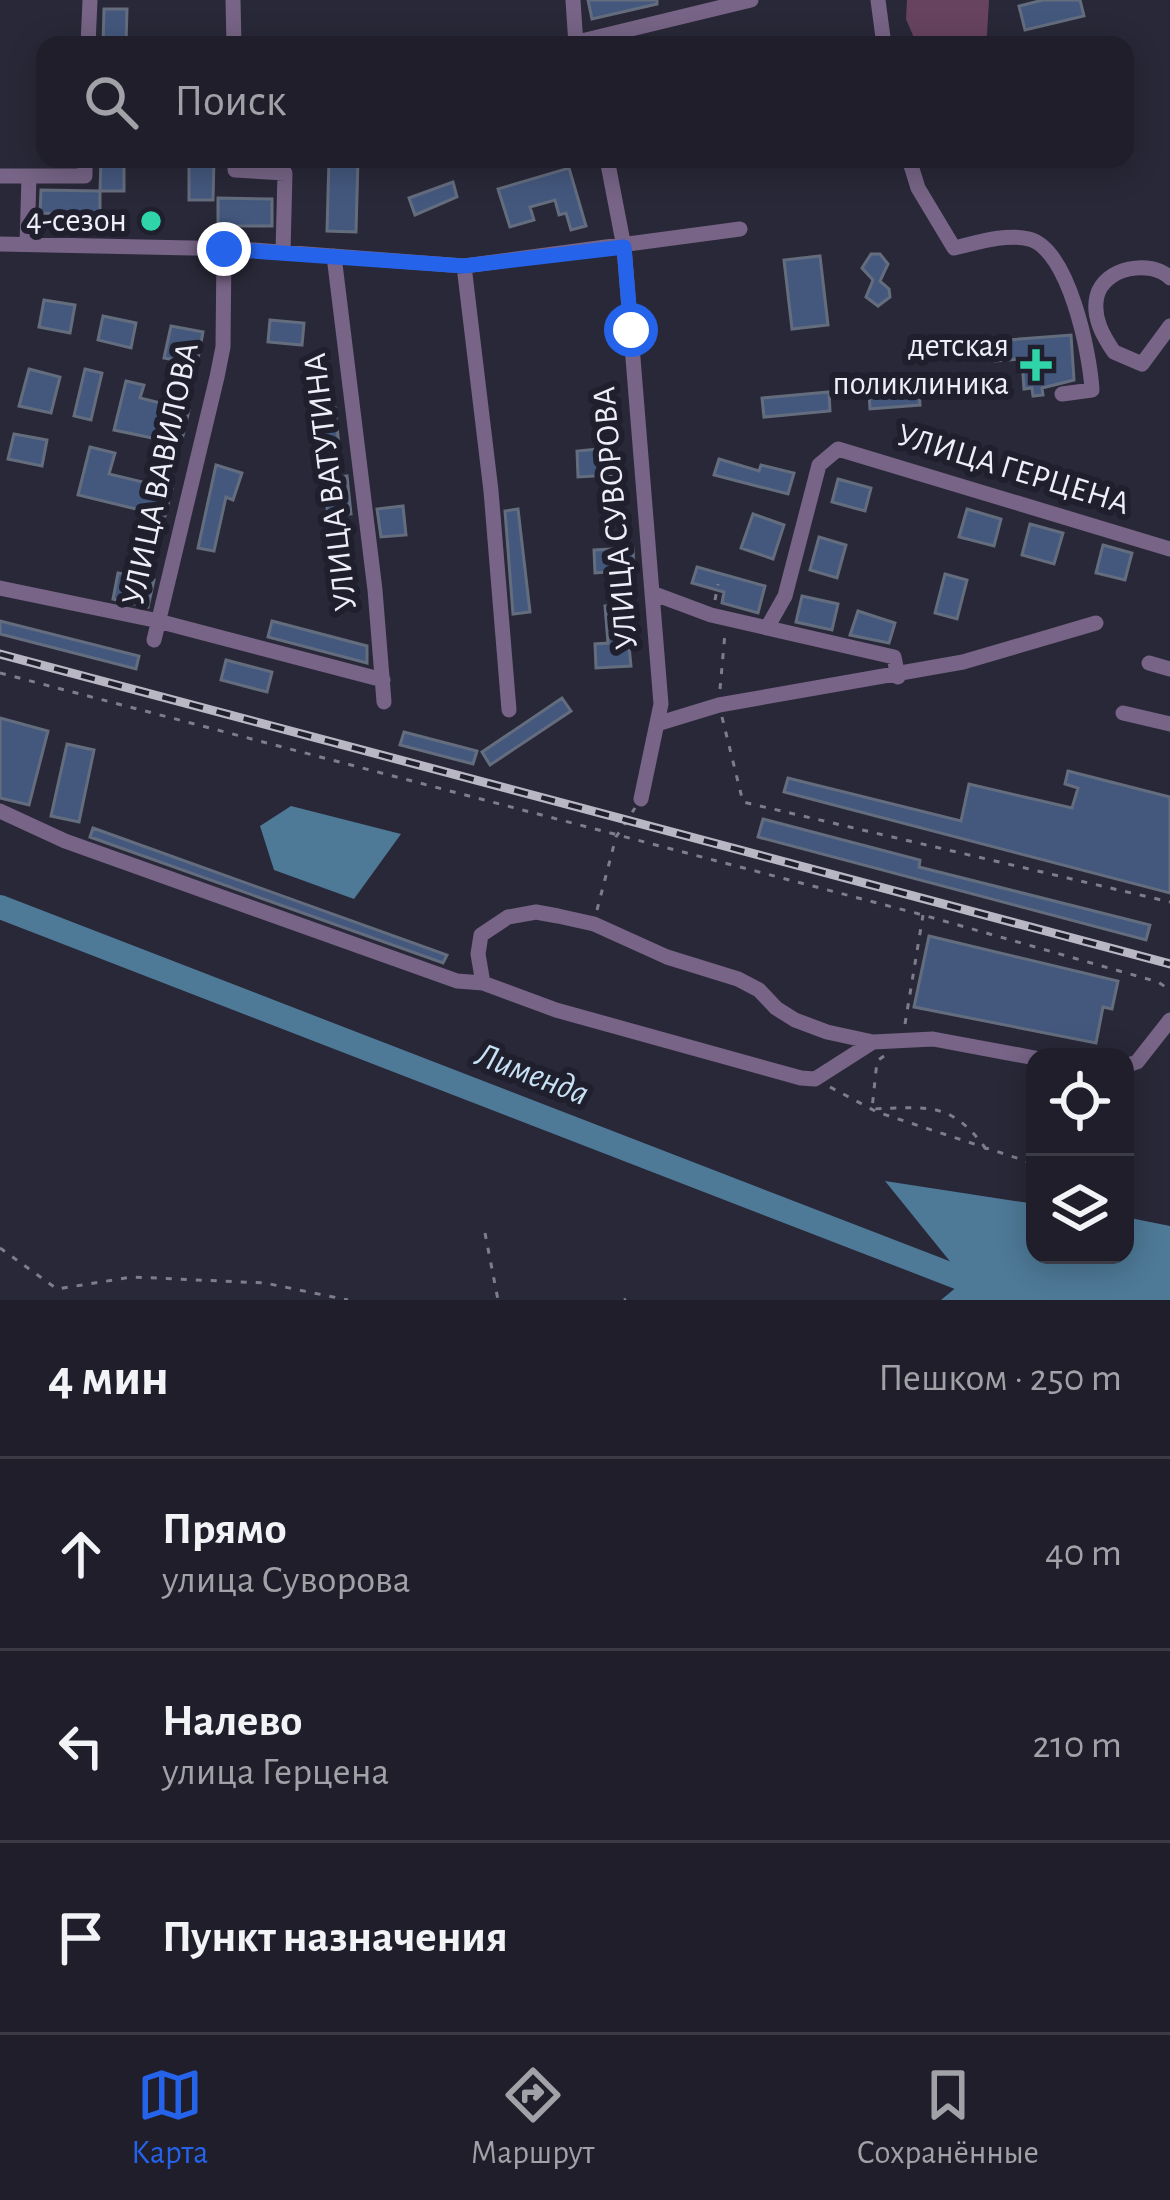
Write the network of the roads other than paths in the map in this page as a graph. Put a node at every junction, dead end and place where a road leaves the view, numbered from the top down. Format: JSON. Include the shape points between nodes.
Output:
{"nodes":[{"id":1,"x":89,"y":0,"type":"edge"},
{"id":2,"x":233,"y":0,"type":"edge"},
{"id":3,"x":573,"y":0,"type":"edge"},
{"id":4,"x":751,"y":0,"type":"edge"},
{"id":5,"x":878,"y":0,"type":"edge"},
{"id":6,"x":88,"y":36,"type":"edge"},
{"id":7,"x":234,"y":36,"type":"edge"},
{"id":8,"x":572,"y":36,"type":"edge"},
{"id":9,"x":605,"y":36,"type":"edge"},
{"id":10,"x":883,"y":36,"type":"edge"},
{"id":11,"x":85,"y":168,"type":"edge"},
{"id":12,"x":235,"y":168,"type":"edge"},
{"id":13,"x":609,"y":168,"type":"edge"},
{"id":14,"x":912,"y":168,"type":"edge"},
{"id":15,"x":0,"y":176,"type":"edge"},
{"id":16,"x":29,"y":176,"type":"junction"},
{"id":17,"x":740,"y":229,"type":"dead end"},
{"id":18,"x":0,"y":244,"type":"edge"},
{"id":19,"x":27,"y":244,"type":"junction"},
{"id":20,"x":624,"y":247,"type":"junction"},
{"id":21,"x":224,"y":249,"type":"junction"},
{"id":22,"x":283,"y":252,"type":"junction"},
{"id":23,"x":334,"y":256,"type":"junction"},
{"id":24,"x":464,"y":266,"type":"junction"},
{"id":25,"x":1170,"y":278,"type":"edge"},
{"id":26,"x":1170,"y":326,"type":"edge"},
{"id":27,"x":1062,"y":394,"type":"dead end"},
{"id":28,"x":1170,"y":549,"type":"edge"},
{"id":29,"x":0,"y":588,"type":"edge"},
{"id":30,"x":652,"y":593,"type":"junction"},
{"id":31,"x":160,"y":621,"type":"junction"},
{"id":32,"x":1096,"y":623,"type":"dead end"},
{"id":33,"x":768,"y":626,"type":"junction"},
{"id":34,"x":154,"y":640,"type":"dead end"},
{"id":35,"x":1149,"y":663,"type":"dead end"},
{"id":36,"x":1170,"y":670,"type":"edge"},
{"id":37,"x":898,"y":676,"type":"junction"},
{"id":38,"x":383,"y":680,"type":"junction"},
{"id":39,"x":384,"y":702,"type":"dead end"},
{"id":40,"x":509,"y":710,"type":"dead end"},
{"id":41,"x":1123,"y":713,"type":"dead end"},
{"id":42,"x":660,"y":723,"type":"junction"},
{"id":43,"x":1170,"y":724,"type":"edge"},
{"id":44,"x":640,"y":799,"type":"road end"},
{"id":45,"x":0,"y":811,"type":"edge"},
{"id":46,"x":483,"y":983,"type":"junction"},
{"id":47,"x":1170,"y":1020,"type":"edge"},
{"id":48,"x":873,"y":1042,"type":"junction"},
{"id":49,"x":1026,"y":1057,"type":"edge"},
{"id":50,"x":1134,"y":1063,"type":"edge"}],
"edges":[{"from":1,"to":6,"type":"street"},
{"from":2,"to":7,"type":"street"},
{"from":3,"to":8,"type":"street"},
{"from":4,"to":9,"type":"street"},
{"from":5,"to":10,"type":"street"},
{"from":11,"to":16,"type":"street","via":[[85,176]]},
{"from":12,"to":22,"type":"street","via":[[285,173]]},
{"from":13,"to":20,"type":"street","name":"УЛИЦА СУВОРОВА"},
{"from":14,"to":27,"type":"street","via":[[954,248],[1031,239],[1050,253],[1090,352],[1092,390]]},
{"from":15,"to":16,"type":"street"},
{"from":16,"to":19,"type":"street"},
{"from":17,"to":20,"type":"street"},
{"from":18,"to":19,"type":"street"},
{"from":19,"to":21,"type":"street"},
{"from":20,"to":24,"type":"street"},
{"from":20,"to":30,"type":"street","name":"УЛИЦА СУВОРОВА"},
{"from":21,"to":22,"type":"street"},
{"from":21,"to":31,"type":"street","name":"УЛИЦА ВАВИЛОВА","via":[[218,377]]},
{"from":22,"to":23,"type":"street"},
{"from":23,"to":24,"type":"street"},
{"from":23,"to":38,"type":"street","name":"УЛИЦА ВАТУТИНА"},
{"from":24,"to":40,"type":"street"},
{"from":25,"to":26,"type":"street","via":[[1147,265],[1108,278],[1096,316],[1114,352],[1142,364]]},
{"from":28,"to":33,"type":"street","name":"УЛИЦА ГЕРЦЕНА","via":[[838,449],[819,465],[785,596]]},
{"from":29,"to":31,"type":"street"},
{"from":30,"to":33,"type":"street"},
{"from":30,"to":42,"type":"street","name":"УЛИЦА СУВОРОВА"},
{"from":31,"to":34,"type":"street","name":"УЛИЦА ВАВИЛОВА"},
{"from":31,"to":38,"type":"street"},
{"from":32,"to":37,"type":"street"},
{"from":33,"to":37,"type":"street","via":[[894,657]]},
{"from":35,"to":36,"type":"street"},
{"from":37,"to":42,"type":"street","via":[[719,705]]},
{"from":38,"to":39,"type":"street","name":"УЛИЦА ВАТУТИНА"},
{"from":41,"to":43,"type":"street"},
{"from":42,"to":44,"type":"street","name":"УЛИЦА СУВОРОВА"},
{"from":45,"to":46,"type":"street","via":[[225,901]]},
{"from":46,"to":48,"type":"street","via":[[815,1079]]},
{"from":46,"to":48,"type":"street","via":[[481,935],[508,917],[536,912],[594,924],[738,979],[796,1020]]},
{"from":47,"to":50,"type":"street"},
{"from":48,"to":49,"type":"street","via":[[908,1038]]}]}
